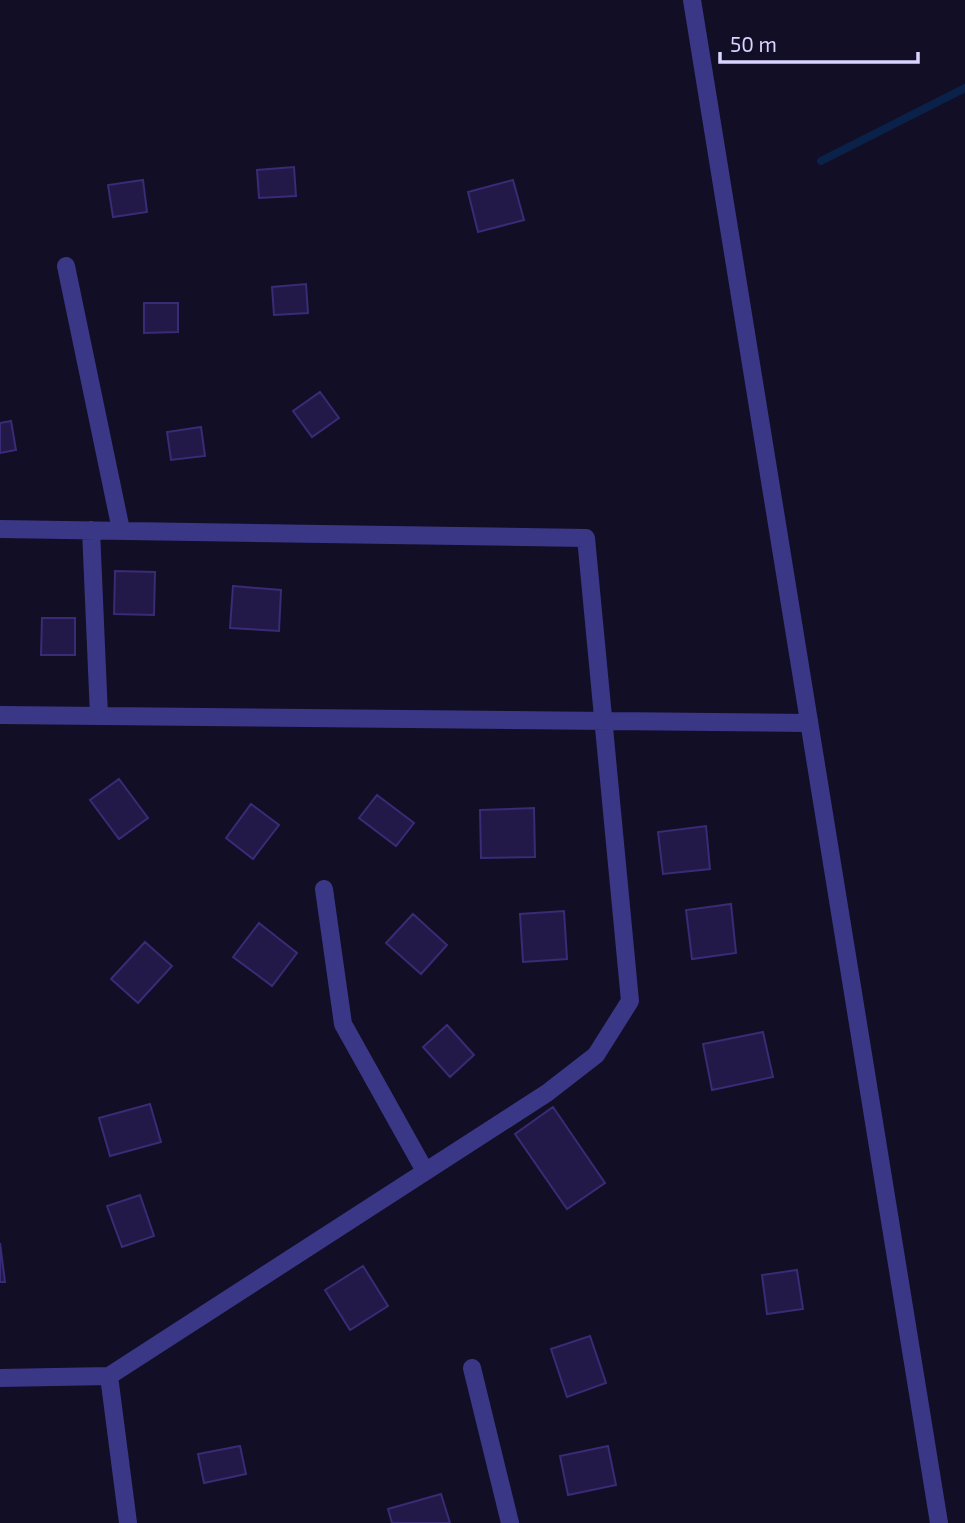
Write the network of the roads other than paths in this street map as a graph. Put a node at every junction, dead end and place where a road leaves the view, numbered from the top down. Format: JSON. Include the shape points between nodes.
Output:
{"nodes":[{"id":1,"x":692,"y":0,"type":"edge"},
{"id":2,"x":66,"y":266,"type":"dead end"},
{"id":3,"x":0,"y":528,"type":"edge"},
{"id":4,"x":91,"y":530,"type":"junction"},
{"id":5,"x":121,"y":530,"type":"junction"},
{"id":6,"x":0,"y":715,"type":"edge"},
{"id":7,"x":99,"y":716,"type":"junction"},
{"id":8,"x":604,"y":721,"type":"junction"},
{"id":9,"x":809,"y":723,"type":"junction"},
{"id":10,"x":324,"y":889,"type":"dead end"},
{"id":11,"x":425,"y":1171,"type":"junction"},
{"id":12,"x":472,"y":1367,"type":"dead end"},
{"id":13,"x":108,"y":1376,"type":"junction"},
{"id":14,"x":0,"y":1378,"type":"edge"},
{"id":15,"x":128,"y":1523,"type":"edge"},
{"id":16,"x":510,"y":1523,"type":"edge"},
{"id":17,"x":939,"y":1523,"type":"edge"}],
"edges":[{"from":1,"to":9,"type":"street"},
{"from":2,"to":5,"type":"street"},
{"from":3,"to":4,"type":"street"},
{"from":4,"to":5,"type":"street"},
{"from":4,"to":7,"type":"street"},
{"from":5,"to":8,"type":"street","via":[[586,538]]},
{"from":6,"to":7,"type":"street"},
{"from":7,"to":8,"type":"street"},
{"from":8,"to":9,"type":"street"},
{"from":8,"to":11,"type":"street","via":[[629,1001],[596,1055],[547,1093]]},
{"from":9,"to":17,"type":"street"},
{"from":10,"to":11,"type":"street","via":[[343,1024]]},
{"from":11,"to":13,"type":"street"},
{"from":12,"to":16,"type":"street"},
{"from":13,"to":14,"type":"street"},
{"from":13,"to":15,"type":"street"}]}
